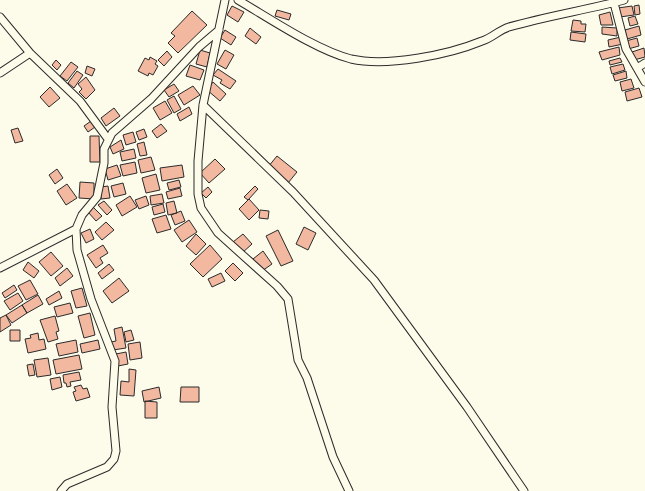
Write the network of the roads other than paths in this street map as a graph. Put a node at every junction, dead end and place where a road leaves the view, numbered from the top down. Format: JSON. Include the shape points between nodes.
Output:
{"nodes":[{"id":1,"x":225,"y":0,"type":"edge"},
{"id":2,"x":238,"y":0,"type":"edge"},
{"id":3,"x":624,"y":0,"type":"edge"},
{"id":4,"x":614,"y":3,"type":"junction"},
{"id":5,"x":0,"y":17,"type":"edge"},
{"id":6,"x":218,"y":30,"type":"junction"},
{"id":7,"x":30,"y":52,"type":"junction"},
{"id":8,"x":645,"y":63,"type":"edge"},
{"id":9,"x":637,"y":68,"type":"junction"},
{"id":10,"x":0,"y":73,"type":"edge"},
{"id":11,"x":645,"y":82,"type":"edge"},
{"id":12,"x":203,"y":104,"type":"junction"},
{"id":13,"x":108,"y":139,"type":"junction"},
{"id":14,"x":76,"y":229,"type":"junction"},
{"id":15,"x":0,"y":268,"type":"edge"},
{"id":16,"x":61,"y":491,"type":"edge"},
{"id":17,"x":349,"y":491,"type":"edge"},
{"id":18,"x":524,"y":491,"type":"edge"}],
"edges":[{"from":1,"to":6,"type":"street"},
{"from":2,"to":4,"type":"street","via":[[318,46],[350,58],[371,62],[400,60],[459,49],[483,41],[506,27]]},
{"from":3,"to":4,"type":"street"},
{"from":4,"to":9,"type":"street","via":[[626,49]]},
{"from":5,"to":7,"type":"street"},
{"from":6,"to":12,"type":"street"},
{"from":6,"to":13,"type":"street"},
{"from":7,"to":10,"type":"street"},
{"from":7,"to":13,"type":"street","via":[[80,101]]},
{"from":8,"to":9,"type":"street"},
{"from":9,"to":11,"type":"street"},
{"from":12,"to":17,"type":"street","via":[[198,161],[198,194],[201,208],[218,233],[288,299],[298,360],[307,378],[333,457]]},
{"from":12,"to":18,"type":"street","via":[[293,192],[374,280],[467,407]]},
{"from":13,"to":14,"type":"street","via":[[104,149],[104,163],[97,197],[82,215]]},
{"from":14,"to":15,"type":"street"},
{"from":14,"to":16,"type":"street","via":[[77,250],[91,298],[115,361],[112,407],[116,451],[114,459],[107,467],[67,484]]}]}
